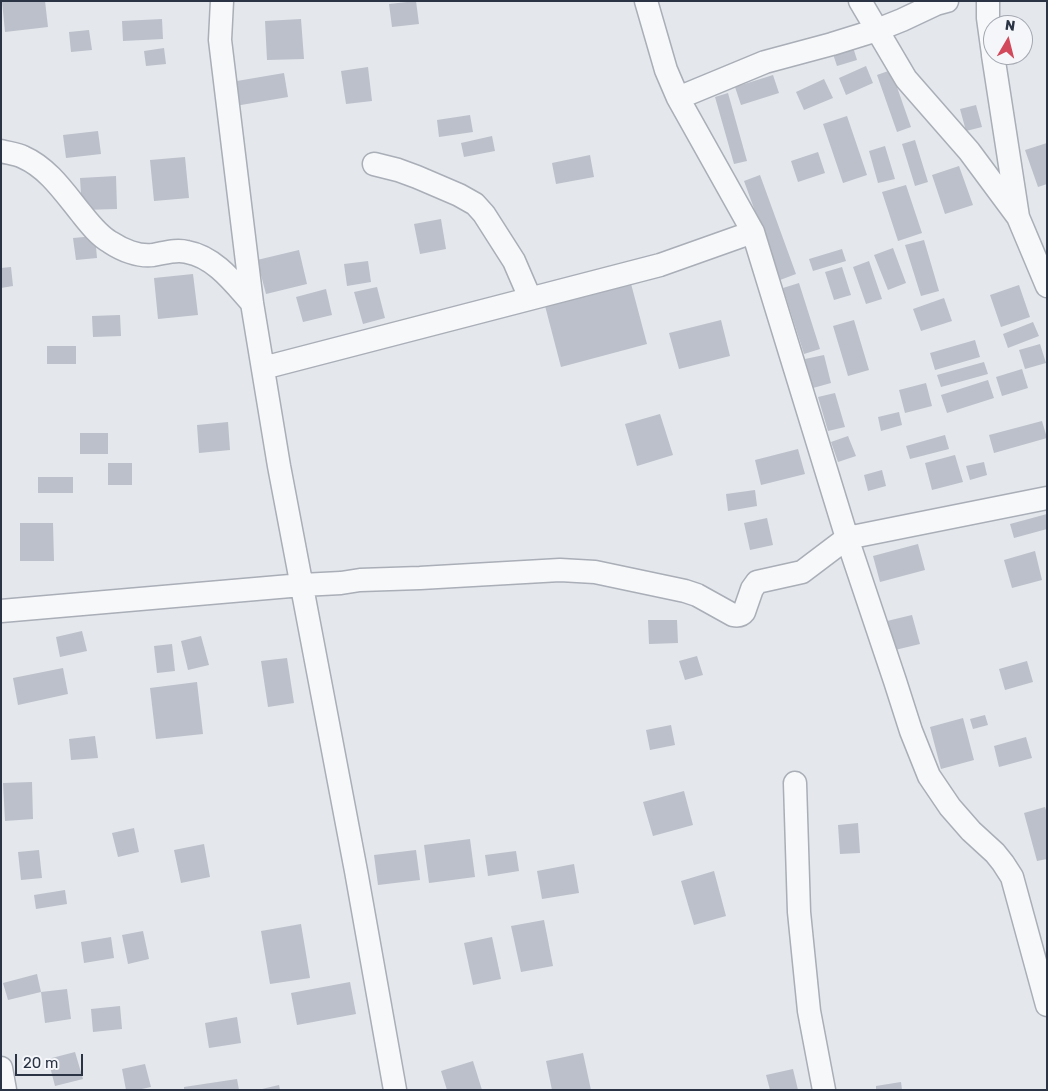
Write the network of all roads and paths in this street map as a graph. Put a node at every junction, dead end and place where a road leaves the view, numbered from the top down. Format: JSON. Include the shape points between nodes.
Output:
{"nodes":[{"id":1,"x":222,"y":1,"type":"edge"},
{"id":2,"x":646,"y":1,"type":"edge"},
{"id":3,"x":860,"y":1,"type":"edge"},
{"id":4,"x":947,"y":1,"type":"edge"},
{"id":5,"x":988,"y":1,"type":"edge"},
{"id":6,"x":988,"y":15,"type":"edge"},
{"id":7,"x":877,"y":30,"type":"junction"},
{"id":8,"x":995,"y":65,"type":"edge"},
{"id":9,"x":678,"y":98,"type":"junction"},
{"id":10,"x":1,"y":151,"type":"edge"},
{"id":11,"x":374,"y":164,"type":"dead end"},
{"id":12,"x":1018,"y":217,"type":"junction"},
{"id":13,"x":753,"y":232,"type":"junction"},
{"id":14,"x":1047,"y":286,"type":"edge"},
{"id":15,"x":530,"y":298,"type":"junction"},
{"id":16,"x":252,"y":304,"type":"junction"},
{"id":17,"x":263,"y":368,"type":"junction"},
{"id":18,"x":1047,"y":498,"type":"edge"},
{"id":19,"x":847,"y":538,"type":"junction"},
{"id":20,"x":302,"y":585,"type":"junction"},
{"id":21,"x":1,"y":611,"type":"edge"},
{"id":22,"x":795,"y":783,"type":"dead end"},
{"id":23,"x":1045,"y":993,"type":"edge"},
{"id":24,"x":1,"y":1068,"type":"edge"},
{"id":25,"x":5,"y":1090,"type":"edge"},
{"id":26,"x":394,"y":1090,"type":"edge"},
{"id":27,"x":824,"y":1090,"type":"edge"}],
"edges":[{"from":1,"to":16,"type":"street","via":[[220,40]]},
{"from":2,"to":9,"type":"street","via":[[666,70]]},
{"from":3,"to":7,"type":"street"},
{"from":4,"to":7,"type":"street"},
{"from":5,"to":6,"type":"street"},
{"from":7,"to":9,"type":"street","via":[[765,62]]},
{"from":7,"to":12,"type":"street","via":[[906,79],[968,151]]},
{"from":8,"to":12,"type":"street"},
{"from":9,"to":13,"type":"street"},
{"from":10,"to":16,"type":"street","via":[[22,156],[36,164],[109,242],[130,252],[151,256],[172,251],[188,252],[209,260]]},
{"from":11,"to":15,"type":"street","via":[[416,177],[475,204],[514,261]]},
{"from":12,"to":14,"type":"street"},
{"from":13,"to":15,"type":"street","via":[[660,265]]},
{"from":13,"to":19,"type":"street"},
{"from":15,"to":17,"type":"street"},
{"from":16,"to":17,"type":"street"},
{"from":17,"to":20,"type":"street"},
{"from":18,"to":19,"type":"street"},
{"from":19,"to":20,"type":"street","via":[[802,572],[757,582],[744,612],[738,616],[685,591],[595,572],[550,570]]},
{"from":19,"to":23,"type":"street","via":[[928,776],[950,807],[995,853],[1012,877]]},
{"from":20,"to":21,"type":"street"},
{"from":20,"to":26,"type":"street"},
{"from":22,"to":27,"type":"street","via":[[799,912],[809,1010]]},
{"from":24,"to":25,"type":"street"}]}
